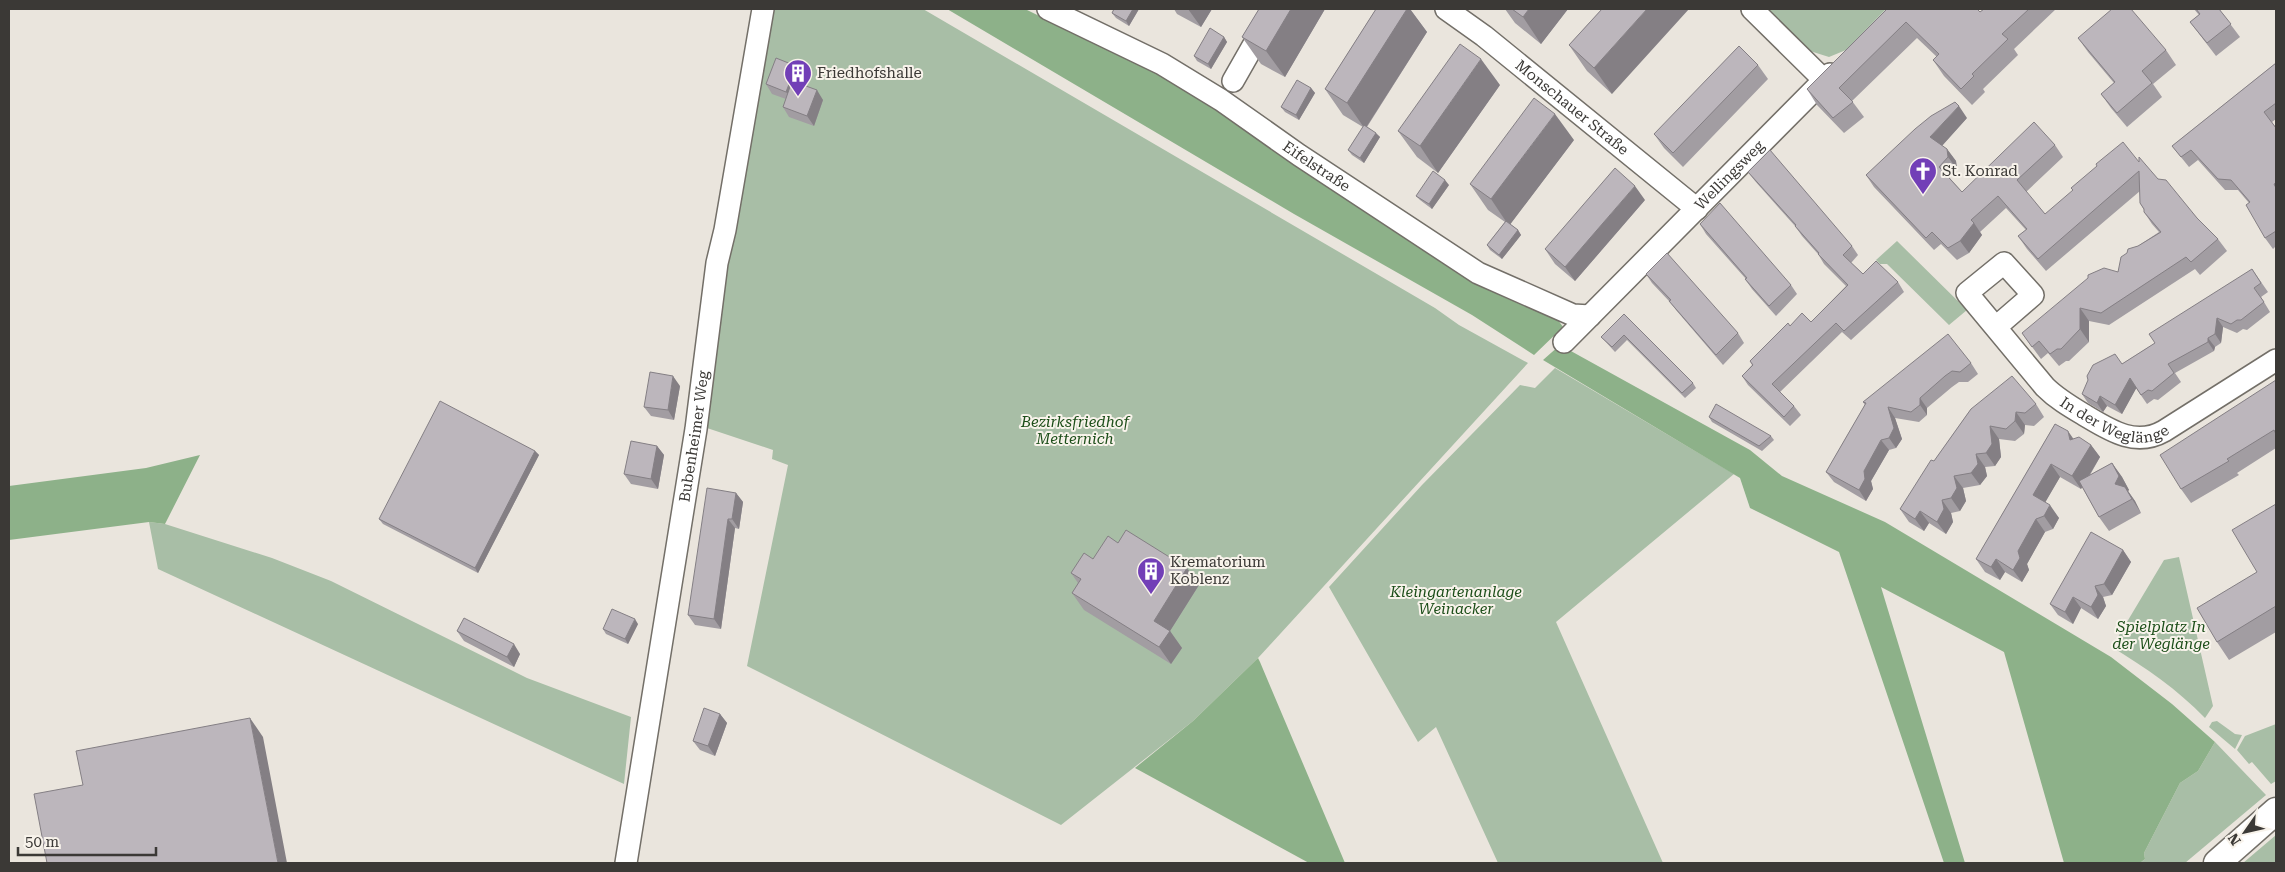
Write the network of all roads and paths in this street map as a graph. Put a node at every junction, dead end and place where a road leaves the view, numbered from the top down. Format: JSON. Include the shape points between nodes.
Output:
{"nodes":[{"id":1,"x":763,"y":9,"type":"edge"},
{"id":2,"x":1048,"y":9,"type":"edge"},
{"id":3,"x":1274,"y":9,"type":"edge"},
{"id":4,"x":1446,"y":9,"type":"edge"},
{"id":5,"x":1752,"y":9,"type":"edge"},
{"id":6,"x":1844,"y":60,"type":"edge"},
{"id":7,"x":1824,"y":80,"type":"junction"},
{"id":8,"x":1233,"y":81,"type":"dead end"},
{"id":9,"x":1697,"y":209,"type":"junction"},
{"id":10,"x":1590,"y":316,"type":"junction"},
{"id":11,"x":1996,"y":327,"type":"dead end"},
{"id":12,"x":1564,"y":342,"type":"dead end"},
{"id":13,"x":2276,"y":360,"type":"edge"},
{"id":14,"x":2276,"y":811,"type":"edge"},
{"id":15,"x":626,"y":863,"type":"edge"},
{"id":16,"x":2217,"y":863,"type":"edge"}],
"edges":[{"from":1,"to":15,"type":"street","name":"Bubenheimer Weg","via":[[718,263],[696,429]]},
{"from":2,"to":10,"type":"street","name":"Eifelstraße","via":[[1162,64],[1221,100],[1478,273],[1573,315]]},
{"from":3,"to":8,"type":"street"},
{"from":4,"to":9,"type":"street","name":"Monschauer Straße","via":[[1484,36]]},
{"from":5,"to":7,"type":"street"},
{"from":6,"to":7,"type":"street","name":"Wellingsweg"},
{"from":7,"to":9,"type":"street","name":"Wellingsweg"},
{"from":9,"to":10,"type":"street","name":"Wellingsweg"},
{"from":10,"to":12,"type":"street","name":"Wellingsweg"},
{"from":11,"to":13,"type":"street","name":"In der Weglänge","via":[[2055,396],[2111,431],[2136,438],[2148,438],[2164,432]]},
{"from":14,"to":16,"type":"main road"}]}
